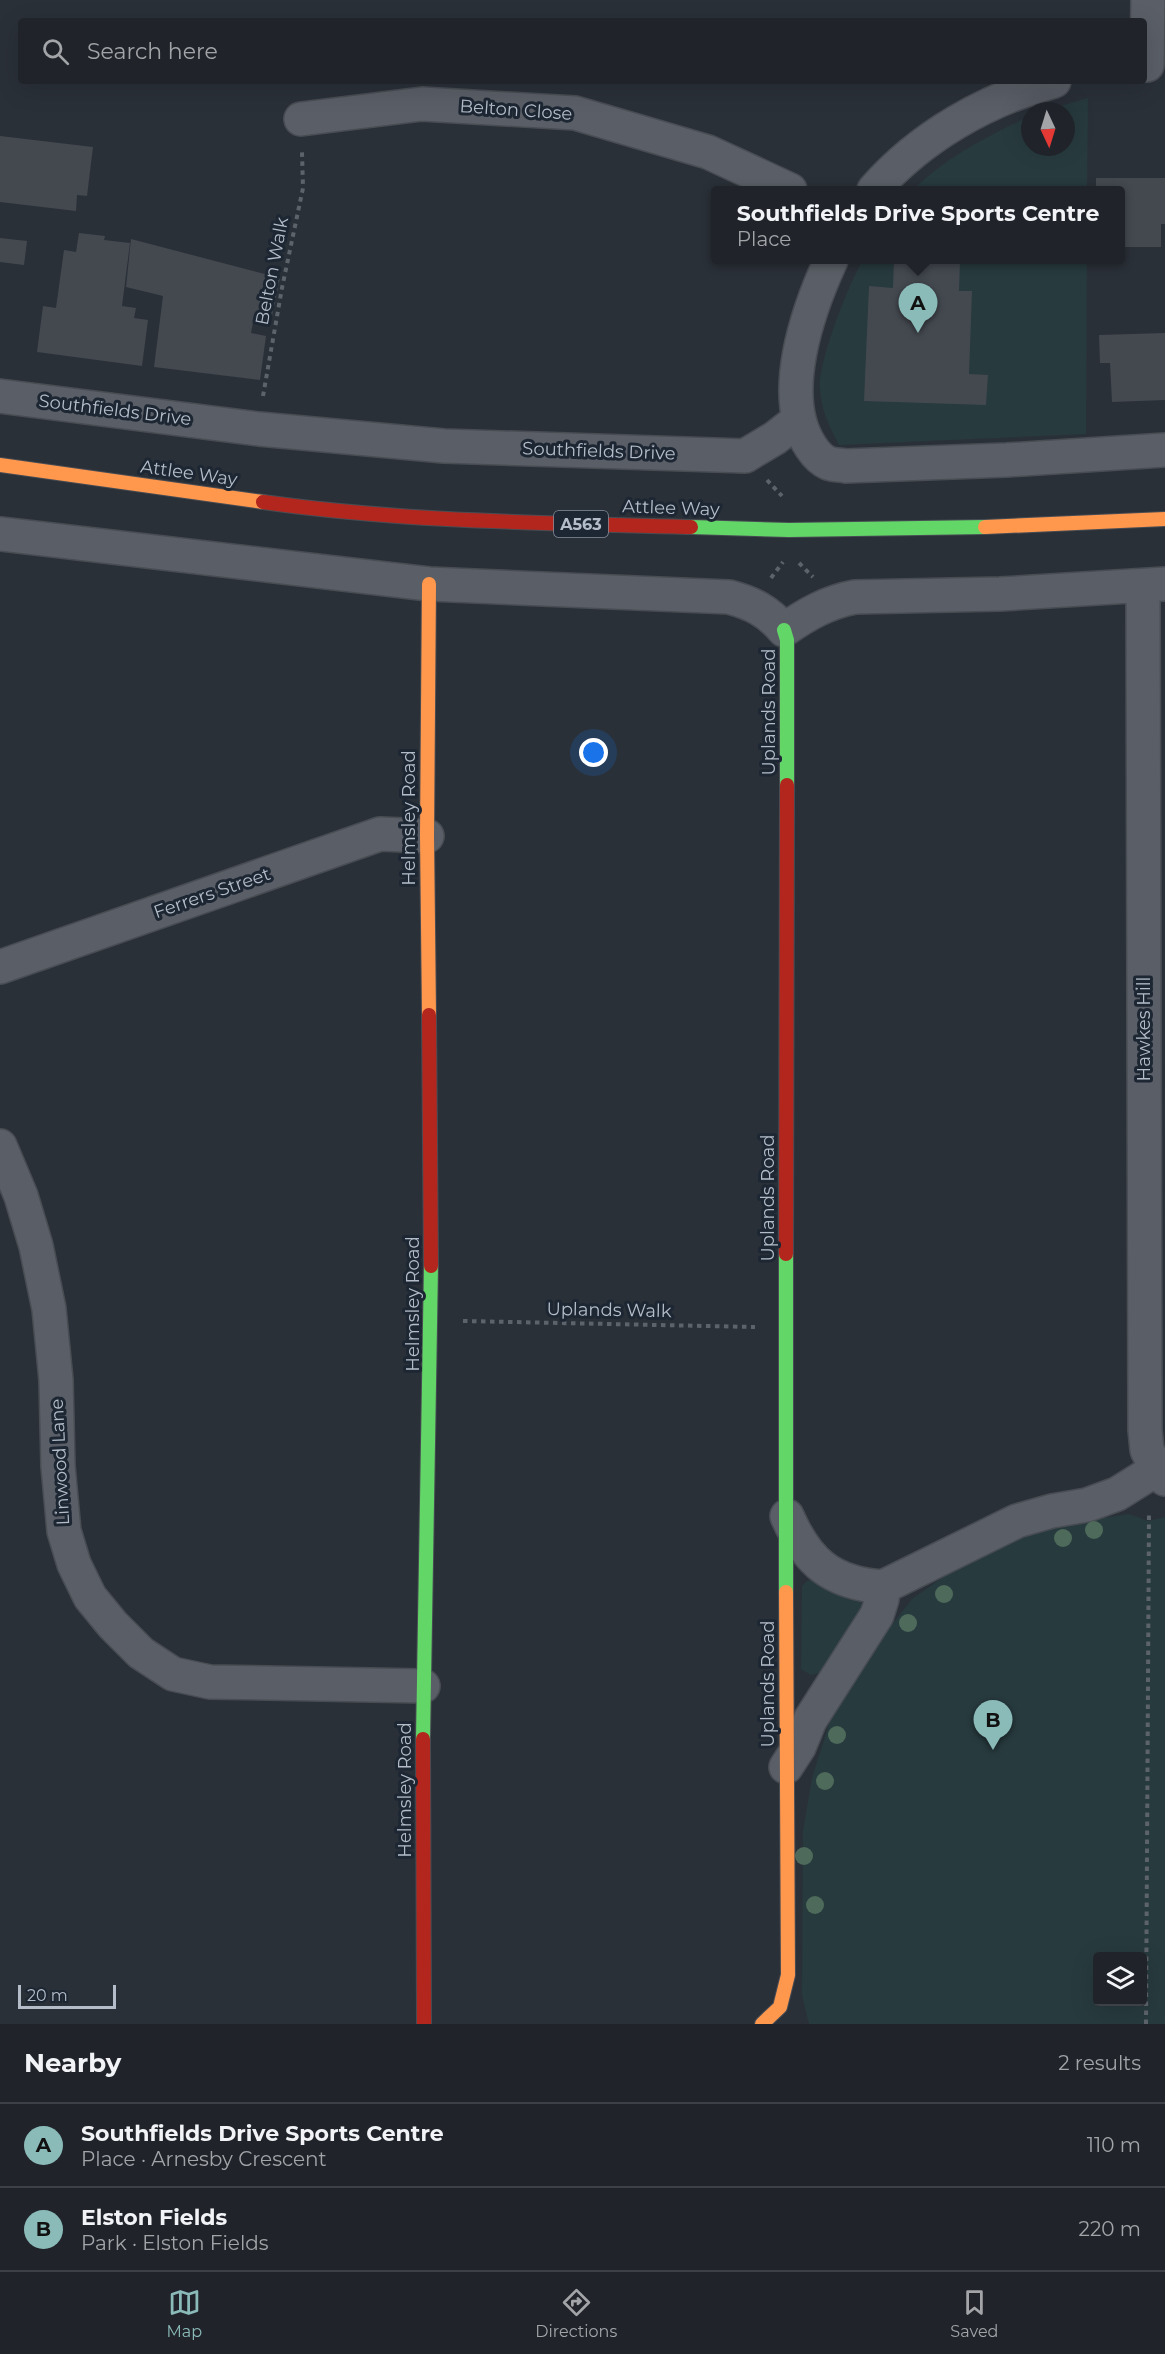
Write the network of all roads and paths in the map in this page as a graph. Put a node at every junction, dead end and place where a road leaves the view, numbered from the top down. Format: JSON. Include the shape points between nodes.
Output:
{"nodes":[{"id":1,"x":1148,"y":0,"type":"edge"},
{"id":2,"x":1152,"y":65,"type":"edge"},
{"id":3,"x":1043,"y":84,"type":"edge"},
{"id":4,"x":301,"y":119,"type":"joint"},
{"id":5,"x":781,"y":186,"type":"edge"},
{"id":6,"x":877,"y":186,"type":"edge"},
{"id":7,"x":829,"y":264,"type":"edge"},
{"id":8,"x":0,"y":396,"type":"edge"},
{"id":9,"x":798,"y":420,"type":"junction"},
{"id":10,"x":259,"y":429,"type":"junction"},
{"id":11,"x":1165,"y":450,"type":"edge"},
{"id":12,"x":0,"y":465,"type":"edge"},
{"id":13,"x":1165,"y":519,"type":"edge"},
{"id":14,"x":0,"y":534,"type":"edge"},
{"id":15,"x":429,"y":584,"type":"junction"},
{"id":16,"x":1154,"y":585,"type":"edge"},
{"id":17,"x":784,"y":630,"type":"junction"},
{"id":18,"x":426,"y":836,"type":"junction"},
{"id":19,"x":0,"y":967,"type":"edge"},
{"id":20,"x":0,"y":1146,"type":"edge"},
{"id":21,"x":432,"y":1320,"type":"junction"},
{"id":22,"x":786,"y":1328,"type":"junction"},
{"id":23,"x":1157,"y":1474,"type":"edge"},
{"id":24,"x":787,"y":1515,"type":"junction"},
{"id":25,"x":883,"y":1587,"type":"junction"},
{"id":26,"x":423,"y":1686,"type":"junction"},
{"id":27,"x":786,"y":1767,"type":"junction"},
{"id":28,"x":424,"y":2024,"type":"edge"},
{"id":29,"x":762,"y":2024,"type":"edge"},
{"id":30,"x":1146,"y":2024,"type":"edge"}],
"edges":[{"from":1,"to":2,"type":"street"},
{"from":3,"to":6,"type":"street","via":[[981,108],[927,141]]},
{"from":4,"to":5,"type":"street","name":"Belton Close","via":[[422,104],[575,113],[708,152]]},
{"from":4,"to":10,"type":"path","name":"Belton Walk","via":[[303,188]]},
{"from":7,"to":9,"type":"street","via":[[802,346],[796,379]]},
{"from":8,"to":10,"type":"street","name":"Southfields Drive"},
{"from":9,"to":10,"type":"street","name":"Southfields Drive","via":[[745,456],[444,446]]},
{"from":9,"to":11,"type":"street","via":[[816,455],[828,463],[846,466]]},
{"from":12,"to":13,"type":"main road","name":"Attlee Way","number":"A563","via":[[332,512],[430,519],[789,530]]},
{"from":14,"to":15,"type":"street"},
{"from":15,"to":17,"type":"street","via":[[729,597],[752,603]]},
{"from":15,"to":18,"type":"main road","name":"Helmsley Road"},
{"from":16,"to":17,"type":"street","via":[[855,597],[812,611]]},
{"from":16,"to":23,"type":"street","name":"Hawkes Hill","via":[[1145,1430],[1147,1450]]},
{"from":17,"to":22,"type":"main road","name":"Uplands Road"},
{"from":18,"to":19,"type":"street","name":"Ferrers Street","via":[[380,834]]},
{"from":18,"to":21,"type":"main road","name":"Helmsley Road"},
{"from":20,"to":26,"type":"street","name":"Linwood Lane","via":[[21,1196],[49,1309],[63,1531],[90,1597],[141,1653],[173,1674],[210,1682]]},
{"from":21,"to":22,"type":"path","name":"Uplands Walk"},
{"from":21,"to":26,"type":"main road","name":"Helmsley Road"},
{"from":22,"to":24,"type":"main road","name":"Uplands Road"},
{"from":23,"to":25,"type":"street","via":[[1087,1505],[1017,1521]]},
{"from":23,"to":30,"type":"path"},
{"from":24,"to":25,"type":"street","via":[[808,1556],[842,1578]]},
{"from":24,"to":27,"type":"main road","name":"Uplands Road"},
{"from":25,"to":27,"type":"street","via":[[877,1616],[810,1720]]},
{"from":26,"to":28,"type":"main road","name":"Helmsley Road"},
{"from":27,"to":29,"type":"main road","name":"Uplands Road","via":[[788,1975],[780,2007]]}]}
